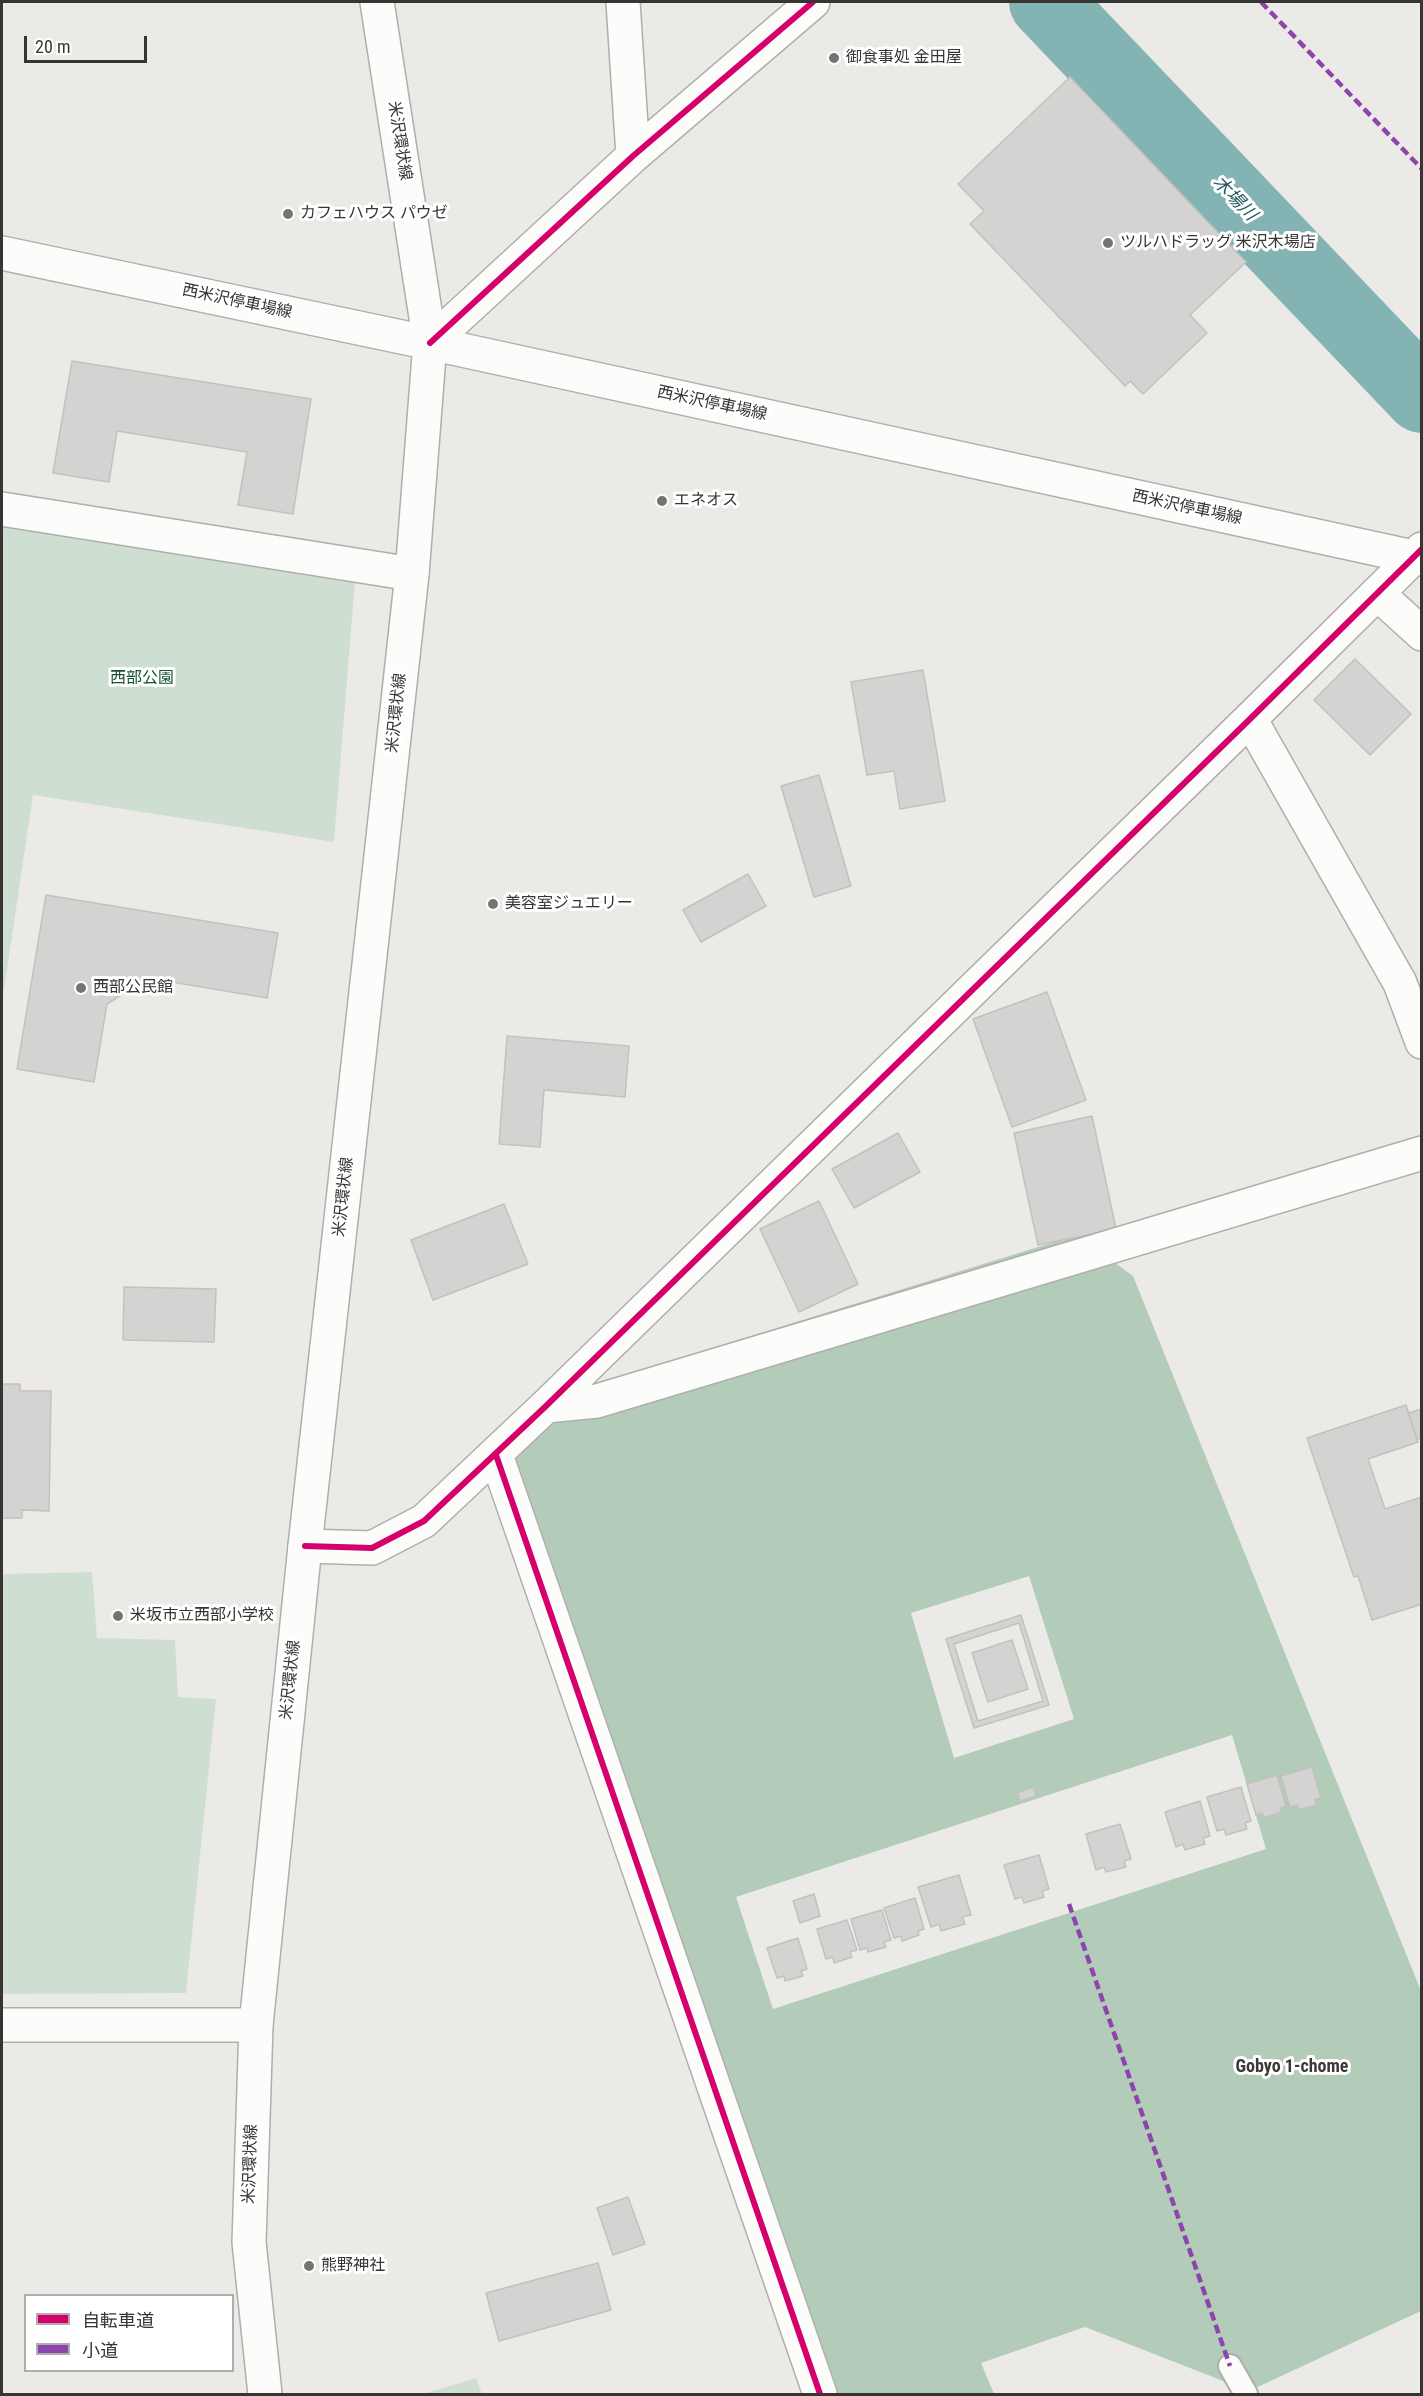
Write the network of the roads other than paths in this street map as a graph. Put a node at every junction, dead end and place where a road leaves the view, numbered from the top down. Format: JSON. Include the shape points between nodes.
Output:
{"nodes":[{"id":1,"x":377,"y":2,"type":"edge"},
{"id":2,"x":623,"y":2,"type":"edge"},
{"id":3,"x":813,"y":2,"type":"edge"},
{"id":4,"x":633,"y":156,"type":"junction"},
{"id":5,"x":2,"y":253,"type":"edge"},
{"id":6,"x":430,"y":343,"type":"junction"},
{"id":7,"x":2,"y":509,"type":"edge"},
{"id":8,"x":1419,"y":555,"type":"edge"},
{"id":9,"x":412,"y":574,"type":"junction"},
{"id":10,"x":1377,"y":593,"type":"junction"},
{"id":11,"x":1422,"y":634,"type":"edge"},
{"id":12,"x":1250,"y":719,"type":"junction"},
{"id":13,"x":1422,"y":1042,"type":"edge"},
{"id":14,"x":1422,"y":1153,"type":"edge"},
{"id":15,"x":546,"y":1406,"type":"junction"},
{"id":16,"x":496,"y":1455,"type":"junction"},
{"id":17,"x":305,"y":1546,"type":"junction"},
{"id":18,"x":2,"y":2025,"type":"edge"},
{"id":19,"x":256,"y":2025,"type":"junction"},
{"id":20,"x":1230,"y":2366,"type":"dead end"},
{"id":21,"x":265,"y":2394,"type":"edge"},
{"id":22,"x":820,"y":2394,"type":"edge"},
{"id":23,"x":1246,"y":2394,"type":"edge"}],
"edges":[{"from":1,"to":6,"type":"street","name":"米沢環状線"},
{"from":2,"to":4,"type":"street"},
{"from":3,"to":4,"type":"street"},
{"from":4,"to":6,"type":"street"},
{"from":5,"to":6,"type":"street","name":"西米沢停車場線"},
{"from":6,"to":8,"type":"street","name":"西米沢停車場線"},
{"from":6,"to":9,"type":"street","name":"米沢環状線"},
{"from":7,"to":9,"type":"street"},
{"from":8,"to":10,"type":"street"},
{"from":9,"to":17,"type":"street","name":"米沢環状線"},
{"from":10,"to":11,"type":"street"},
{"from":10,"to":12,"type":"street"},
{"from":12,"to":13,"type":"street","via":[[1400,983]]},
{"from":12,"to":15,"type":"street"},
{"from":14,"to":15,"type":"street","via":[[597,1401]]},
{"from":15,"to":16,"type":"street"},
{"from":16,"to":17,"type":"street","via":[[424,1521],[372,1548]]},
{"from":16,"to":22,"type":"street"},
{"from":17,"to":19,"type":"street","name":"米沢環状線"},
{"from":18,"to":19,"type":"street"},
{"from":19,"to":21,"type":"street","name":"米沢環状線","via":[[249,2242]]},
{"from":20,"to":23,"type":"lane"}]}
